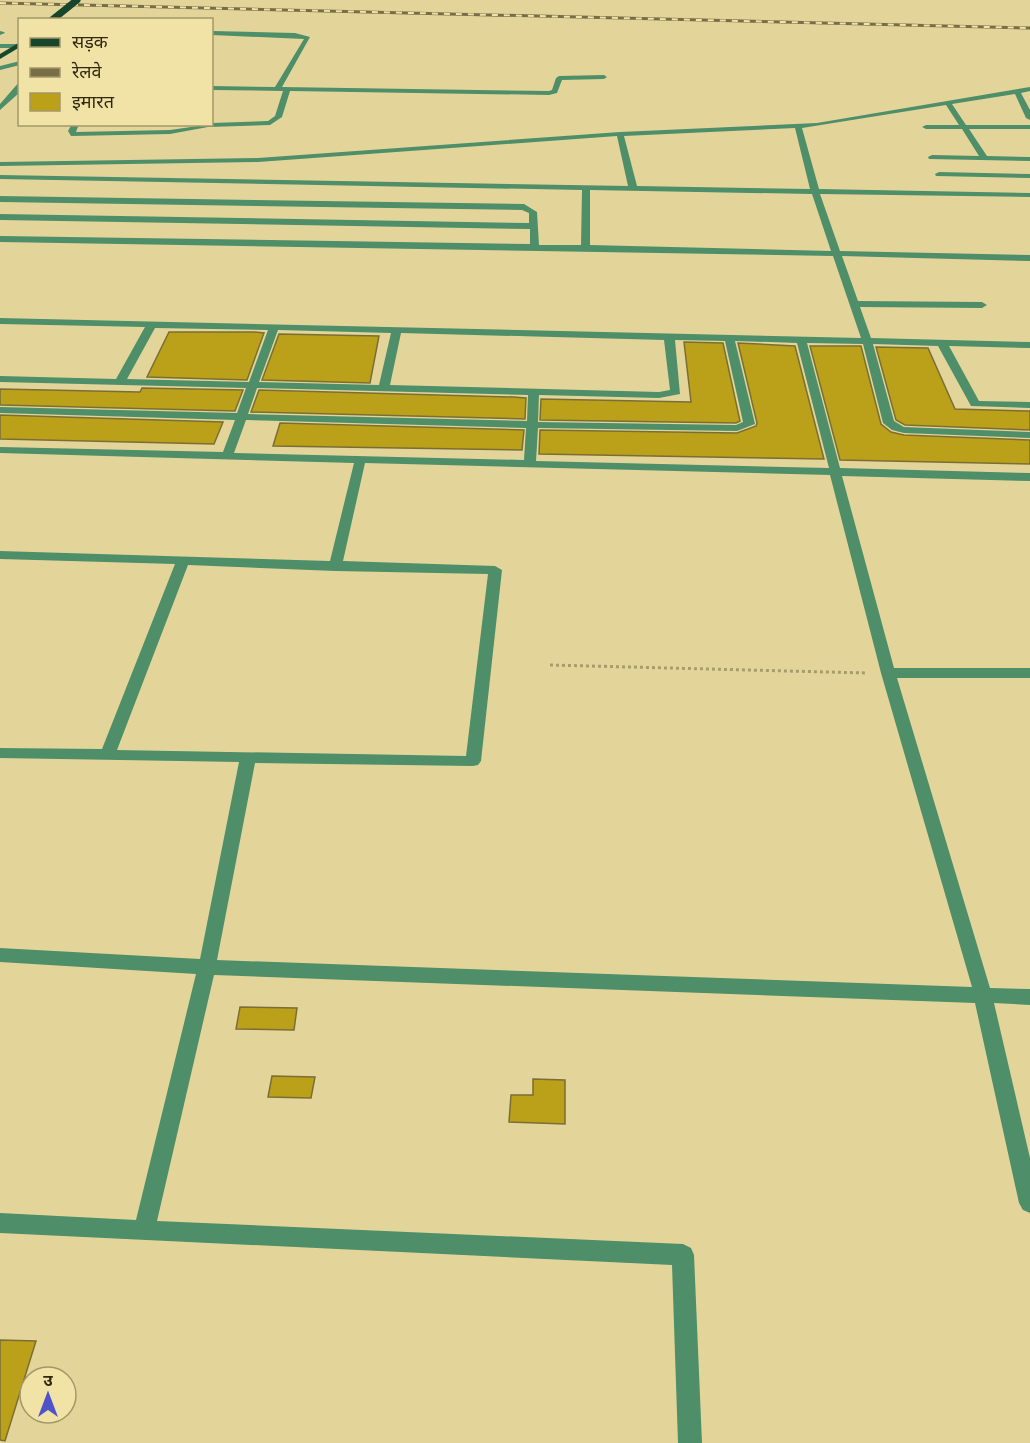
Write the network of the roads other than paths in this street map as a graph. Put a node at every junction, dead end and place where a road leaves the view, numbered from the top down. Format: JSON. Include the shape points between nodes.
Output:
{"nodes":[{"id":1,"x":77,"y":0,"type":"edge"},
{"id":2,"x":54,"y":18,"type":"edge"},
{"id":3,"x":213,"y":33,"type":"edge"},
{"id":4,"x":18,"y":45,"type":"edge"},
{"id":5,"x":0,"y":46,"type":"edge"},
{"id":6,"x":18,"y":46,"type":"edge"},
{"id":7,"x":0,"y":57,"type":"edge"},
{"id":8,"x":18,"y":64,"type":"edge"},
{"id":9,"x":0,"y":68,"type":"edge"},
{"id":10,"x":604,"y":77,"type":"dead end"},
{"id":11,"x":18,"y":86,"type":"edge"},
{"id":12,"x":213,"y":88,"type":"edge"},
{"id":13,"x":277,"y":89,"type":"junction"},
{"id":14,"x":287,"y":89,"type":"junction"},
{"id":15,"x":1030,"y":89,"type":"edge"},
{"id":16,"x":1017,"y":91,"type":"junction"},
{"id":17,"x":0,"y":93,"type":"edge"},
{"id":18,"x":15,"y":93,"type":"junction"},
{"id":19,"x":947,"y":102,"type":"junction"},
{"id":20,"x":0,"y":108,"type":"edge"},
{"id":21,"x":1030,"y":118,"type":"edge"},
{"id":22,"x":213,"y":125,"type":"edge"},
{"id":23,"x":75,"y":126,"type":"edge"},
{"id":24,"x":203,"y":126,"type":"edge"},
{"id":25,"x":798,"y":126,"type":"junction"},
{"id":26,"x":926,"y":127,"type":"dead end"},
{"id":27,"x":1030,"y":127,"type":"edge"},
{"id":28,"x":965,"y":128,"type":"junction"},
{"id":29,"x":620,"y":134,"type":"junction"},
{"id":30,"x":932,"y":157,"type":"dead end"},
{"id":31,"x":985,"y":158,"type":"junction"},
{"id":32,"x":1030,"y":159,"type":"edge"},
{"id":33,"x":0,"y":164,"type":"edge"},
{"id":34,"x":939,"y":174,"type":"dead end"},
{"id":35,"x":1030,"y":176,"type":"edge"},
{"id":36,"x":0,"y":177,"type":"edge"},
{"id":37,"x":378,"y":184,"type":"junction"},
{"id":38,"x":586,"y":187,"type":"junction"},
{"id":39,"x":633,"y":188,"type":"junction"},
{"id":40,"x":815,"y":191,"type":"junction"},
{"id":41,"x":1030,"y":195,"type":"edge"},
{"id":42,"x":0,"y":199,"type":"edge"},
{"id":43,"x":371,"y":204,"type":"junction"},
{"id":44,"x":0,"y":217,"type":"edge"},
{"id":45,"x":364,"y":224,"type":"junction"},
{"id":46,"x":534,"y":226,"type":"junction"},
{"id":47,"x":0,"y":239,"type":"edge"},
{"id":48,"x":358,"y":245,"type":"junction"},
{"id":49,"x":535,"y":247,"type":"junction"},
{"id":50,"x":585,"y":248,"type":"junction"},
{"id":51,"x":836,"y":254,"type":"junction"},
{"id":52,"x":1030,"y":258,"type":"edge"},
{"id":53,"x":854,"y":303,"type":"junction"},
{"id":54,"x":982,"y":305,"type":"dead end"},
{"id":55,"x":0,"y":321,"type":"edge"},
{"id":56,"x":152,"y":324,"type":"junction"},
{"id":57,"x":274,"y":327,"type":"junction"},
{"id":58,"x":397,"y":329,"type":"junction"},
{"id":59,"x":669,"y":336,"type":"junction"},
{"id":60,"x":729,"y":338,"type":"junction"},
{"id":61,"x":801,"y":340,"type":"junction"},
{"id":62,"x":867,"y":341,"type":"junction"},
{"id":63,"x":942,"y":343,"type":"junction"},
{"id":64,"x":1030,"y":345,"type":"edge"},
{"id":65,"x":0,"y":379,"type":"edge"},
{"id":66,"x":119,"y":383,"type":"junction"},
{"id":67,"x":253,"y":386,"type":"junction"},
{"id":68,"x":384,"y":388,"type":"junction"},
{"id":69,"x":534,"y":392,"type":"junction"},
{"id":70,"x":1030,"y":405,"type":"edge"},
{"id":71,"x":0,"y":410,"type":"edge"},
{"id":72,"x":242,"y":416,"type":"junction"},
{"id":73,"x":532,"y":425,"type":"junction"},
{"id":74,"x":1030,"y":435,"type":"edge"},
{"id":75,"x":0,"y":450,"type":"edge"},
{"id":76,"x":227,"y":457,"type":"junction"},
{"id":77,"x":360,"y":461,"type":"junction"},
{"id":78,"x":530,"y":465,"type":"junction"},
{"id":79,"x":837,"y":474,"type":"junction"},
{"id":80,"x":1030,"y":477,"type":"edge"},
{"id":81,"x":0,"y":555,"type":"edge"},
{"id":82,"x":183,"y":561,"type":"junction"},
{"id":83,"x":334,"y":567,"type":"junction"},
{"id":84,"x":888,"y":673,"type":"junction"},
{"id":85,"x":1030,"y":673,"type":"edge"},
{"id":86,"x":0,"y":753,"type":"edge"},
{"id":87,"x":107,"y":755,"type":"junction"},
{"id":88,"x":248,"y":757,"type":"junction"},
{"id":89,"x":0,"y":956,"type":"edge"},
{"id":90,"x":207,"y":967,"type":"junction"},
{"id":91,"x":983,"y":995,"type":"junction"},
{"id":92,"x":1030,"y":997,"type":"edge"},
{"id":93,"x":1030,"y":1203,"type":"edge"},
{"id":94,"x":0,"y":1223,"type":"edge"},
{"id":95,"x":144,"y":1230,"type":"junction"},
{"id":96,"x":690,"y":1443,"type":"edge"}],
"edges":[{"from":1,"to":2,"type":"main road","bridge":true},
{"from":3,"to":13,"type":"street","via":[[306,36],[308,40]]},
{"from":4,"to":5,"type":"street"},
{"from":6,"to":7,"type":"main road"},
{"from":8,"to":9,"type":"street"},
{"from":10,"to":14,"type":"street","via":[[558,78],[555,92],[549,93]]},
{"from":11,"to":18,"type":"street"},
{"from":12,"to":13,"type":"street"},
{"from":13,"to":14,"type":"street"},
{"from":14,"to":22,"type":"street","via":[[278,117],[270,123]]},
{"from":15,"to":16,"type":"street"},
{"from":16,"to":19,"type":"street"},
{"from":16,"to":21,"type":"street"},
{"from":17,"to":18,"type":"street"},
{"from":18,"to":20,"type":"street"},
{"from":19,"to":25,"type":"street"},
{"from":19,"to":28,"type":"street"},
{"from":23,"to":24,"type":"street","via":[[71,133],[77,135],[170,132]]},
{"from":25,"to":29,"type":"street"},
{"from":25,"to":40,"type":"street"},
{"from":26,"to":28,"type":"street"},
{"from":27,"to":28,"type":"street"},
{"from":28,"to":31,"type":"street"},
{"from":29,"to":33,"type":"street","via":[[250,160]]},
{"from":29,"to":39,"type":"street"},
{"from":30,"to":31,"type":"street"},
{"from":31,"to":32,"type":"street"},
{"from":34,"to":35,"type":"street"},
{"from":36,"to":37,"type":"street"},
{"from":37,"to":38,"type":"street"},
{"from":37,"to":43,"type":"street"},
{"from":38,"to":39,"type":"street"},
{"from":38,"to":50,"type":"street"},
{"from":39,"to":40,"type":"street"},
{"from":40,"to":41,"type":"street"},
{"from":40,"to":51,"type":"street"},
{"from":42,"to":43,"type":"street"},
{"from":43,"to":45,"type":"street"},
{"from":43,"to":46,"type":"street","via":[[524,207],[532,210]]},
{"from":44,"to":45,"type":"street"},
{"from":45,"to":46,"type":"street"},
{"from":45,"to":48,"type":"street"},
{"from":46,"to":49,"type":"street"},
{"from":47,"to":48,"type":"street"},
{"from":48,"to":49,"type":"street"},
{"from":49,"to":50,"type":"street"},
{"from":50,"to":51,"type":"street"},
{"from":51,"to":52,"type":"street"},
{"from":51,"to":53,"type":"street"},
{"from":53,"to":54,"type":"street"},
{"from":53,"to":62,"type":"street"},
{"from":55,"to":56,"type":"street"},
{"from":56,"to":57,"type":"street"},
{"from":56,"to":66,"type":"street"},
{"from":57,"to":58,"type":"street"},
{"from":57,"to":67,"type":"street"},
{"from":58,"to":59,"type":"street"},
{"from":58,"to":68,"type":"street"},
{"from":59,"to":60,"type":"street"},
{"from":59,"to":69,"type":"street","via":[[676,387],[670,395]]},
{"from":60,"to":61,"type":"street"},
{"from":60,"to":73,"type":"street","via":[[749,424],[746,426]]},
{"from":61,"to":62,"type":"street"},
{"from":61,"to":79,"type":"street"},
{"from":62,"to":63,"type":"street"},
{"from":62,"to":74,"type":"street","via":[[887,419],[896,428]]},
{"from":63,"to":64,"type":"street"},
{"from":63,"to":70,"type":"street","via":[[975,404]]},
{"from":65,"to":66,"type":"street"},
{"from":66,"to":67,"type":"street"},
{"from":67,"to":68,"type":"street"},
{"from":67,"to":72,"type":"street"},
{"from":68,"to":69,"type":"street"},
{"from":69,"to":73,"type":"street"},
{"from":71,"to":72,"type":"street"},
{"from":72,"to":73,"type":"street"},
{"from":72,"to":76,"type":"street"},
{"from":73,"to":78,"type":"street"},
{"from":75,"to":76,"type":"street"},
{"from":76,"to":77,"type":"street"},
{"from":77,"to":78,"type":"street"},
{"from":77,"to":83,"type":"street"},
{"from":78,"to":79,"type":"street"},
{"from":79,"to":80,"type":"street"},
{"from":79,"to":84,"type":"street"},
{"from":81,"to":82,"type":"street"},
{"from":82,"to":83,"type":"street"},
{"from":82,"to":87,"type":"street"},
{"from":83,"to":88,"type":"street","via":[[495,570],[473,761]]},
{"from":84,"to":85,"type":"street"},
{"from":84,"to":91,"type":"street"},
{"from":86,"to":87,"type":"street"},
{"from":87,"to":88,"type":"street"},
{"from":88,"to":90,"type":"street"},
{"from":89,"to":90,"type":"street"},
{"from":90,"to":91,"type":"street"},
{"from":90,"to":95,"type":"street"},
{"from":91,"to":92,"type":"street"},
{"from":91,"to":93,"type":"street"},
{"from":94,"to":95,"type":"street"},
{"from":95,"to":96,"type":"street","via":[[683,1255]]}]}
